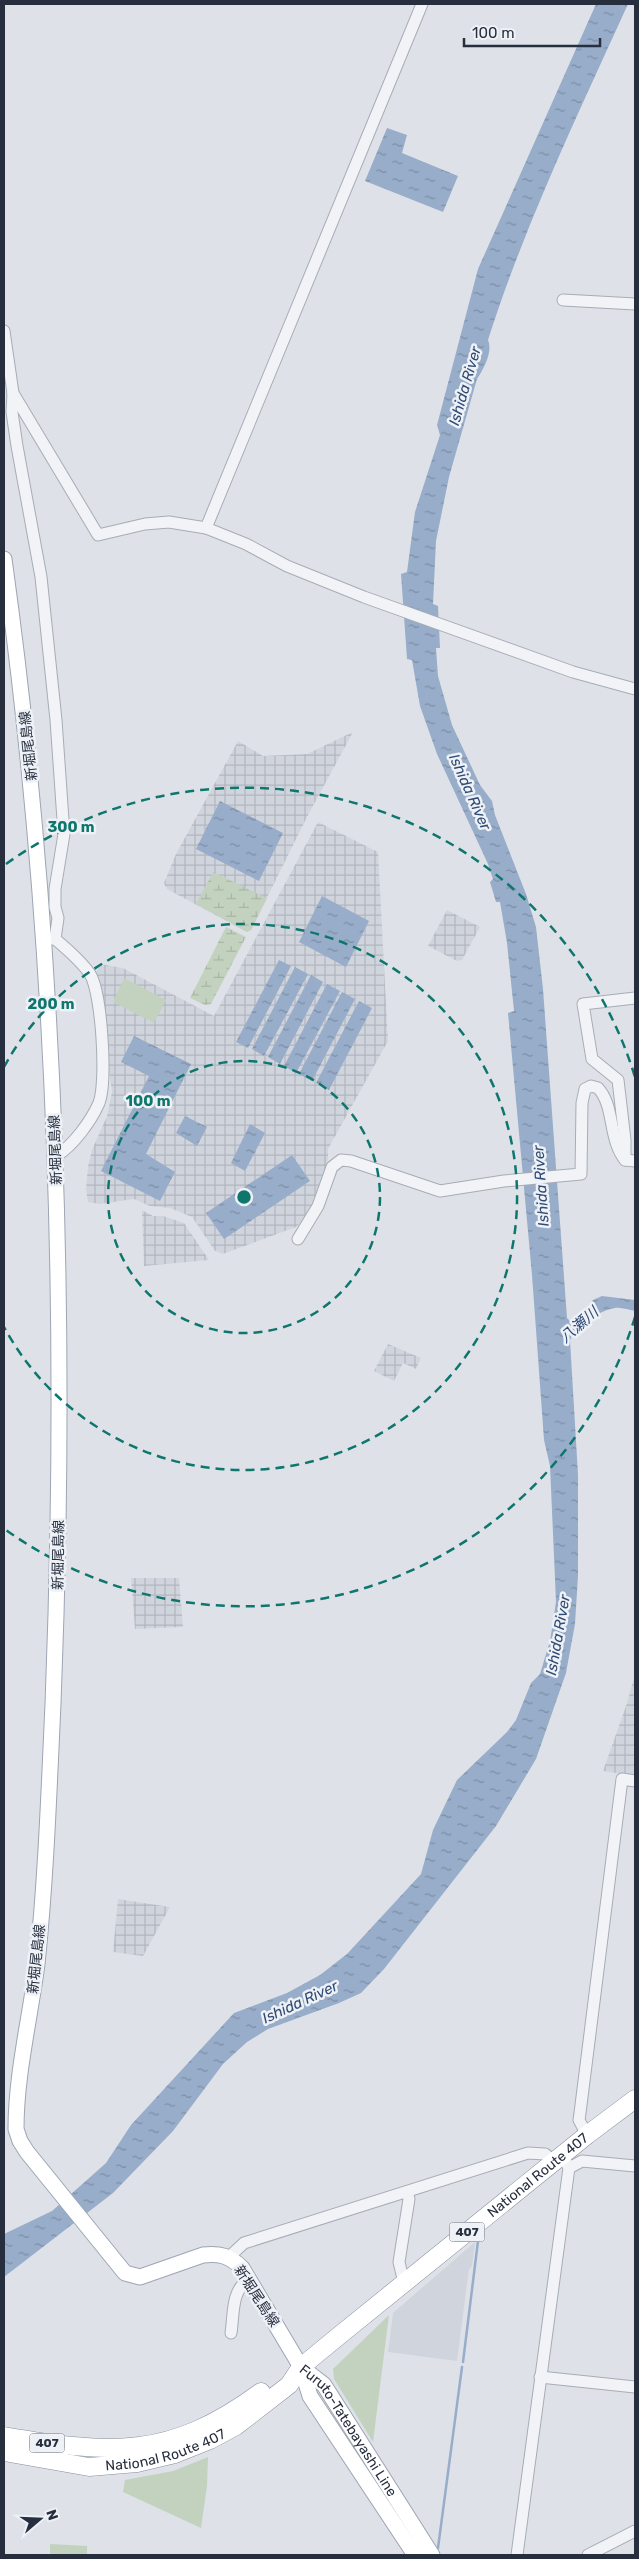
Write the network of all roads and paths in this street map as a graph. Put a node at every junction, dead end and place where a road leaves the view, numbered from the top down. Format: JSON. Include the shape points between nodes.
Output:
{"nodes":[{"id":1,"x":422,"y":4,"type":"edge"},
{"id":2,"x":563,"y":300,"type":"dead end"},
{"id":3,"x":635,"y":304,"type":"edge"},
{"id":4,"x":4,"y":331,"type":"edge"},
{"id":5,"x":13,"y":393,"type":"junction"},
{"id":6,"x":206,"y":528,"type":"junction"},
{"id":7,"x":4,"y":559,"type":"edge"},
{"id":8,"x":635,"y":690,"type":"edge"},
{"id":9,"x":50,"y":939,"type":"junction"},
{"id":10,"x":635,"y":998,"type":"edge"},
{"id":11,"x":56,"y":1156,"type":"junction"},
{"id":12,"x":630,"y":1160,"type":"edge"},
{"id":13,"x":298,"y":1239,"type":"dead end"},
{"id":14,"x":635,"y":1781,"type":"edge"},
{"id":15,"x":635,"y":2098,"type":"edge"},
{"id":16,"x":587,"y":2135,"type":"junction"},
{"id":17,"x":562,"y":2161,"type":"junction"},
{"id":18,"x":635,"y":2166,"type":"edge"},
{"id":19,"x":407,"y":2192,"type":"junction"},
{"id":20,"x":229,"y":2257,"type":"junction"},
{"id":21,"x":249,"y":2279,"type":"junction"},
{"id":22,"x":404,"y":2283,"type":"junction"},
{"id":23,"x":232,"y":2333,"type":"dead end"},
{"id":24,"x":302,"y":2367,"type":"junction"},
{"id":25,"x":540,"y":2377,"type":"junction"},
{"id":26,"x":635,"y":2387,"type":"edge"},
{"id":27,"x":4,"y":2436,"type":"edge"},
{"id":28,"x":4,"y":2452,"type":"edge"},
{"id":29,"x":635,"y":2531,"type":"edge"},
{"id":30,"x":415,"y":2555,"type":"edge"},
{"id":31,"x":432,"y":2555,"type":"edge"},
{"id":32,"x":517,"y":2555,"type":"edge"},
{"id":33,"x":588,"y":2555,"type":"edge"}],
"edges":[{"from":1,"to":6,"type":"street"},
{"from":2,"to":3,"type":"street"},
{"from":4,"to":5,"type":"street"},
{"from":5,"to":6,"type":"street","via":[[98,535],[169,522]]},
{"from":5,"to":9,"type":"street","via":[[17,446],[41,577],[62,799],[64,834],[55,889],[58,918]]},
{"from":6,"to":8,"type":"street","via":[[246,544],[287,566],[379,603],[573,672]]},
{"from":7,"to":9,"type":"main road","name":"新堀尾島線"},
{"from":9,"to":11,"type":"main road","name":"新堀尾島線"},
{"from":9,"to":11,"type":"street","via":[[90,975],[97,995],[102,1056],[99,1102],[69,1146]]},
{"from":10,"to":12,"type":"street","via":[[583,1004],[592,1058],[615,1076],[620,1088]]},
{"from":11,"to":20,"type":"main road","name":"新堀尾島線","via":[[61,1360],[58,1573],[45,1857],[37,1962],[16,2129],[20,2141],[129,2275],[140,2277],[203,2255]]},
{"from":12,"to":13,"type":"street","via":[[615,1143],[604,1097],[598,1088],[591,1086],[585,1089],[582,1103],[582,1172],[578,1176],[512,1180],[440,1191],[341,1160],[332,1166],[318,1206]]},
{"from":14,"to":16,"type":"street","via":[[622,1780],[579,2120]]},
{"from":15,"to":16,"type":"highway","name":"National Route 407","number":"407"},
{"from":16,"to":17,"type":"highway","name":"National Route 407","number":"407"},
{"from":17,"to":18,"type":"street"},
{"from":17,"to":19,"type":"street","via":[[545,2154],[528,2153]]},
{"from":17,"to":22,"type":"highway","name":"National Route 407","number":"407"},
{"from":17,"to":25,"type":"street"},
{"from":19,"to":20,"type":"street","via":[[244,2243]]},
{"from":19,"to":22,"type":"street","via":[[399,2262]]},
{"from":20,"to":21,"type":"main road","name":"新堀尾島線"},
{"from":21,"to":23,"type":"street","via":[[236,2292]]},
{"from":21,"to":24,"type":"main road","name":"新堀尾島線"},
{"from":22,"to":24,"type":"highway","name":"National Route 407","number":"407"},
{"from":24,"to":27,"type":"highway","name":"National Route 407","number":"407","via":[[282,2376],[214,2423],[164,2442],[134,2448],[90,2449]]},
{"from":24,"to":28,"type":"highway","name":"National Route 407","number":"407","via":[[288,2384],[236,2426],[194,2447],[154,2460],[89,2467]]},
{"from":24,"to":30,"type":"main road","name":"Furuto-Tatebayashi Line","via":[[310,2396]]},
{"from":24,"to":31,"type":"main road","name":"Furuto-Tatebayashi Line","via":[[324,2385]]},
{"from":25,"to":26,"type":"street"},
{"from":25,"to":32,"type":"street"},
{"from":29,"to":33,"type":"street"}]}
